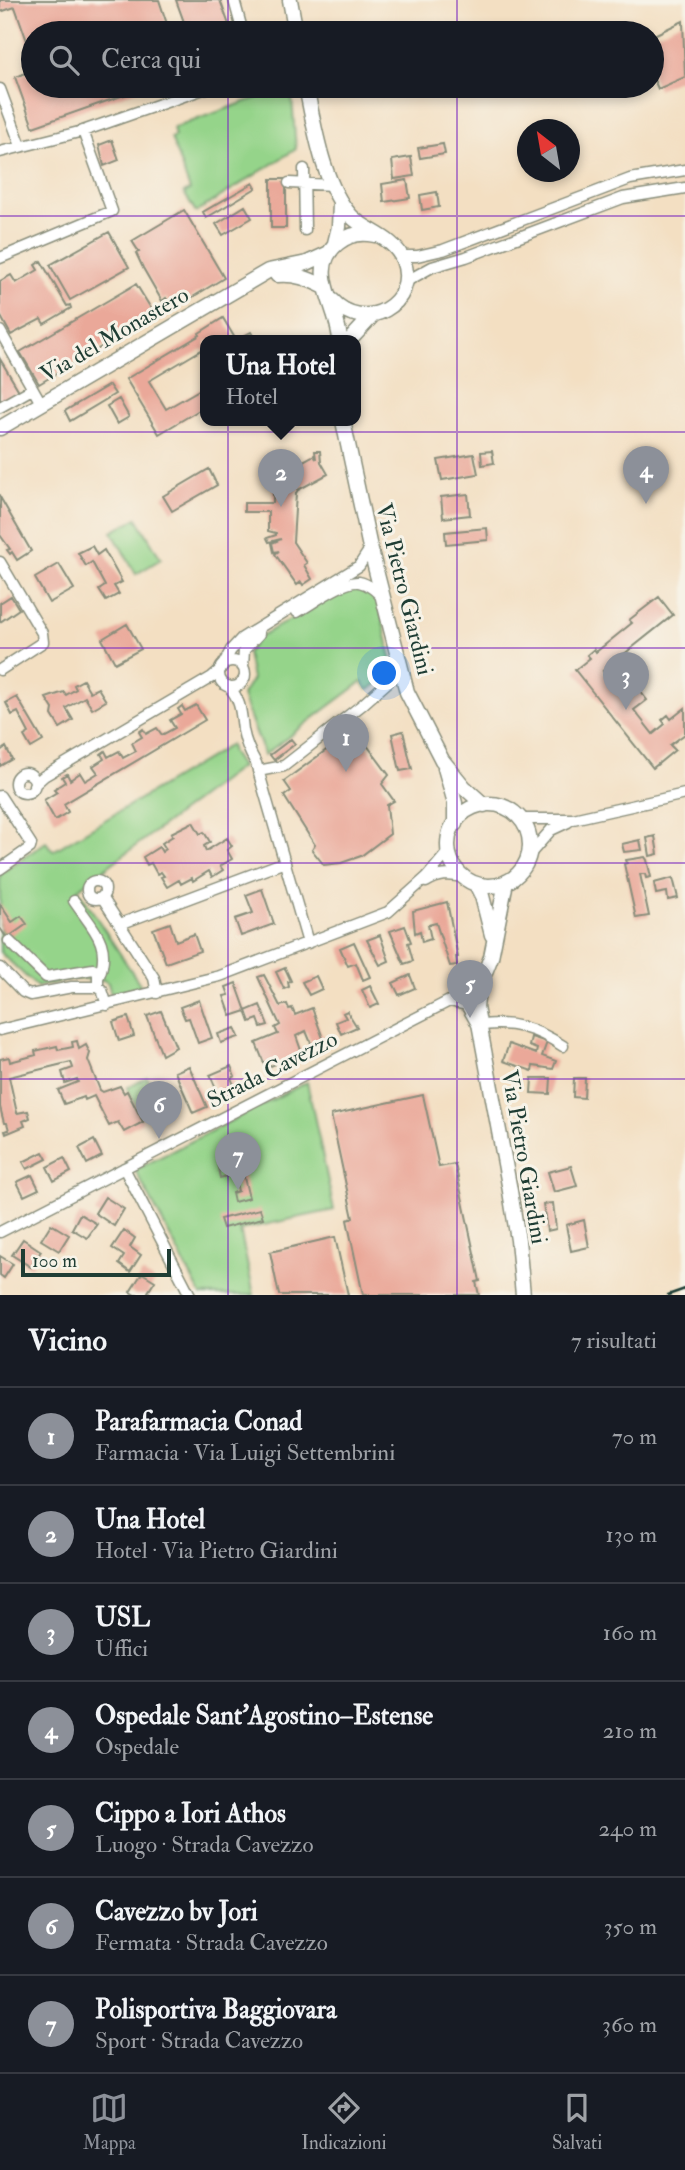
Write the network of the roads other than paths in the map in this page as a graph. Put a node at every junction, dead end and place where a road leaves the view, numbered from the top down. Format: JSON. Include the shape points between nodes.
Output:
{"nodes":[{"id":1,"x":234,"y":0,"type":"edge"},
{"id":2,"x":290,"y":0,"type":"edge"},
{"id":3,"x":240,"y":21,"type":"edge"},
{"id":4,"x":294,"y":21,"type":"edge"},
{"id":5,"x":0,"y":89,"type":"edge"},
{"id":6,"x":178,"y":98,"type":"edge"},
{"id":7,"x":309,"y":98,"type":"edge"},
{"id":8,"x":83,"y":131,"type":"junction"},
{"id":9,"x":20,"y":146,"type":"junction"},
{"id":10,"x":0,"y":152,"type":"edge"},
{"id":11,"x":304,"y":169,"type":"dead end"},
{"id":12,"x":685,"y":170,"type":"edge"},
{"id":13,"x":289,"y":183,"type":"dead end"},
{"id":14,"x":304,"y":184,"type":"junction"},
{"id":15,"x":333,"y":186,"type":"junction"},
{"id":16,"x":685,"y":188,"type":"edge"},
{"id":17,"x":341,"y":203,"type":"junction"},
{"id":18,"x":304,"y":230,"type":"dead end"},
{"id":19,"x":375,"y":235,"type":"junction"},
{"id":20,"x":331,"y":250,"type":"junction"},
{"id":21,"x":401,"y":256,"type":"junction"},
{"id":22,"x":0,"y":258,"type":"edge"},
{"id":23,"x":252,"y":281,"type":"junction"},
{"id":24,"x":405,"y":282,"type":"junction"},
{"id":25,"x":328,"y":293,"type":"junction"},
{"id":26,"x":373,"y":315,"type":"junction"},
{"id":27,"x":0,"y":331,"type":"edge"},
{"id":28,"x":338,"y":335,"type":"edge"},
{"id":29,"x":355,"y":335,"type":"edge"},
{"id":30,"x":32,"y":389,"type":"junction"},
{"id":31,"x":41,"y":403,"type":"junction"},
{"id":32,"x":0,"y":407,"type":"edge"},
{"id":33,"x":344,"y":426,"type":"edge"},
{"id":34,"x":0,"y":428,"type":"edge"},
{"id":35,"x":369,"y":543,"type":"junction"},
{"id":36,"x":0,"y":562,"type":"edge"},
{"id":37,"x":383,"y":598,"type":"junction"},
{"id":38,"x":398,"y":657,"type":"junction"},
{"id":39,"x":243,"y":667,"type":"junction"},
{"id":40,"x":221,"y":669,"type":"junction"},
{"id":41,"x":0,"y":670,"type":"edge"},
{"id":42,"x":204,"y":682,"type":"junction"},
{"id":43,"x":241,"y":684,"type":"junction"},
{"id":44,"x":226,"y":685,"type":"junction"},
{"id":45,"x":237,"y":696,"type":"junction"},
{"id":46,"x":442,"y":760,"type":"junction"},
{"id":47,"x":257,"y":767,"type":"junction"},
{"id":48,"x":33,"y":781,"type":"dead end"},
{"id":49,"x":685,"y":794,"type":"edge"},
{"id":50,"x":0,"y":796,"type":"edge"},
{"id":51,"x":484,"y":804,"type":"junction"},
{"id":52,"x":520,"y":819,"type":"junction"},
{"id":53,"x":573,"y":819,"type":"junction"},
{"id":54,"x":455,"y":824,"type":"junction"},
{"id":55,"x":449,"y":851,"type":"junction"},
{"id":56,"x":529,"y":855,"type":"junction"},
{"id":57,"x":285,"y":862,"type":"junction"},
{"id":58,"x":0,"y":869,"type":"edge"},
{"id":59,"x":470,"y":880,"type":"junction"},
{"id":60,"x":506,"y":882,"type":"junction"},
{"id":61,"x":410,"y":894,"type":"junction"},
{"id":62,"x":102,"y":897,"type":"dead end"},
{"id":63,"x":74,"y":901,"type":"dead end"},
{"id":64,"x":120,"y":924,"type":"junction"},
{"id":65,"x":9,"y":941,"type":"dead end"},
{"id":66,"x":494,"y":941,"type":"junction"},
{"id":67,"x":308,"y":943,"type":"junction"},
{"id":68,"x":0,"y":968,"type":"edge"},
{"id":69,"x":486,"y":969,"type":"junction"},
{"id":70,"x":98,"y":981,"type":"junction"},
{"id":71,"x":157,"y":993,"type":"junction"},
{"id":72,"x":450,"y":1001,"type":"junction"},
{"id":73,"x":107,"y":1005,"type":"junction"},
{"id":74,"x":478,"y":1026,"type":"junction"},
{"id":75,"x":0,"y":1030,"type":"edge"},
{"id":76,"x":563,"y":1046,"type":"dead end"},
{"id":77,"x":124,"y":1168,"type":"junction"},
{"id":78,"x":0,"y":1232,"type":"edge"},
{"id":79,"x":190,"y":1295,"type":"edge"},
{"id":80,"x":523,"y":1295,"type":"edge"}],
"edges":[{"from":1,"to":3,"type":"street"},
{"from":2,"to":4,"type":"main road"},
{"from":5,"to":9,"type":"street"},
{"from":6,"to":8,"type":"street"},
{"from":7,"to":15,"type":"main road","via":[[320,153]]},
{"from":8,"to":9,"type":"street"},
{"from":8,"to":22,"type":"street","via":[[113,211]]},
{"from":9,"to":10,"type":"street"},
{"from":11,"to":14,"type":"street"},
{"from":12,"to":21,"type":"street","via":[[630,179],[443,250]]},
{"from":13,"to":14,"type":"street"},
{"from":14,"to":15,"type":"street"},
{"from":14,"to":18,"type":"street"},
{"from":15,"to":17,"type":"main road"},
{"from":16,"to":24,"type":"street","via":[[623,198],[432,267]]},
{"from":17,"to":19,"type":"main road"},
{"from":17,"to":20,"type":"main road"},
{"from":19,"to":20,"type":"main road","via":[[353,235]]},
{"from":19,"to":21,"type":"main road","via":[[392,244]]},
{"from":20,"to":23,"type":"main road","name":"Via del Monastero"},
{"from":20,"to":25,"type":"main road","via":[[324,266]]},
{"from":21,"to":24,"type":"main road"},
{"from":23,"to":25,"type":"main road","name":"Via del Monastero","via":[[288,274],[305,277]]},
{"from":23,"to":31,"type":"main road","name":"Via del Monastero"},
{"from":24,"to":26,"type":"main road","via":[[394,303]]},
{"from":25,"to":26,"type":"main road","via":[[350,313]]},
{"from":25,"to":28,"type":"main road"},
{"from":26,"to":29,"type":"main road"},
{"from":27,"to":30,"type":"street"},
{"from":30,"to":31,"type":"street"},
{"from":30,"to":32,"type":"street"},
{"from":31,"to":34,"type":"main road","name":"Via del Monastero"},
{"from":33,"to":35,"type":"main road","name":"Via Pietro Giardini"},
{"from":35,"to":37,"type":"main road","name":"Via Pietro Giardini"},
{"from":35,"to":40,"type":"street","via":[[359,566],[242,638]]},
{"from":36,"to":41,"type":"street","via":[[43,642]]},
{"from":37,"to":38,"type":"main road","name":"Via Pietro Giardini"},
{"from":37,"to":39,"type":"street","via":[[364,583],[344,585],[256,636],[244,650]]},
{"from":38,"to":46,"type":"main road","name":"Via Pietro Giardini","via":[[407,692]]},
{"from":38,"to":47,"type":"street","via":[[393,676],[382,688],[284,766]]},
{"from":39,"to":40,"type":"street","via":[[233,661]]},
{"from":39,"to":43,"type":"street"},
{"from":40,"to":42,"type":"street"},
{"from":40,"to":44,"type":"street","via":[[220,678]]},
{"from":42,"to":44,"type":"street"},
{"from":42,"to":48,"type":"street"},
{"from":43,"to":44,"type":"street"},
{"from":43,"to":45,"type":"street"},
{"from":44,"to":45,"type":"street"},
{"from":45,"to":47,"type":"street","via":[[246,741]]},
{"from":46,"to":51,"type":"main road","name":"Via Pietro Giardini"},
{"from":46,"to":54,"type":"main road","name":"Via Pietro Giardini"},
{"from":47,"to":57,"type":"street"},
{"from":49,"to":53,"type":"street"},
{"from":50,"to":58,"type":"street","via":[[30,848]]},
{"from":51,"to":52,"type":"main road","name":"Via Pietro Giardini","via":[[510,810]]},
{"from":51,"to":54,"type":"main road","via":[[466,812]]},
{"from":52,"to":53,"type":"street"},
{"from":52,"to":56,"type":"main road","via":[[529,836]]},
{"from":53,"to":56,"type":"street","via":[[551,830]]},
{"from":54,"to":55,"type":"main road","name":"Via Pietro Giardini"},
{"from":55,"to":59,"type":"main road","via":[[454,866]]},
{"from":55,"to":61,"type":"street"},
{"from":56,"to":60,"type":"main road","name":"Via Pietro Giardini","via":[[517,875]]},
{"from":57,"to":64,"type":"street"},
{"from":57,"to":67,"type":"street"},
{"from":59,"to":60,"type":"main road","via":[[492,886]]},
{"from":59,"to":61,"type":"street","via":[[438,876]]},
{"from":59,"to":66,"type":"main road","via":[[482,896]]},
{"from":60,"to":66,"type":"main road","name":"Via Pietro Giardini"},
{"from":61,"to":67,"type":"street","via":[[388,912]]},
{"from":62,"to":64,"type":"street"},
{"from":63,"to":70,"type":"street","via":[[104,948]]},
{"from":64,"to":71,"type":"street","via":[[154,978]]},
{"from":65,"to":70,"type":"street","via":[[46,977],[93,970],[98,972]]},
{"from":66,"to":69,"type":"main road","name":"Via Pietro Giardini"},
{"from":67,"to":71,"type":"street","via":[[220,976]]},
{"from":68,"to":70,"type":"street","via":[[30,995]]},
{"from":69,"to":72,"type":"street","name":"Strada Cavezzo","via":[[470,989]]},
{"from":69,"to":74,"type":"main road","name":"Via Pietro Giardini","via":[[478,990]]},
{"from":70,"to":73,"type":"street"},
{"from":71,"to":73,"type":"street"},
{"from":72,"to":74,"type":"street","via":[[466,1006]]},
{"from":72,"to":77,"type":"street","name":"Strada Cavezzo"},
{"from":73,"to":75,"type":"street"},
{"from":74,"to":76,"type":"street","via":[[499,1022],[525,1027]]},
{"from":74,"to":80,"type":"main road","name":"Via Pietro Giardini","via":[[509,1185]]},
{"from":77,"to":78,"type":"street","name":"Strada Cavezzo"},
{"from":77,"to":79,"type":"street"}]}
